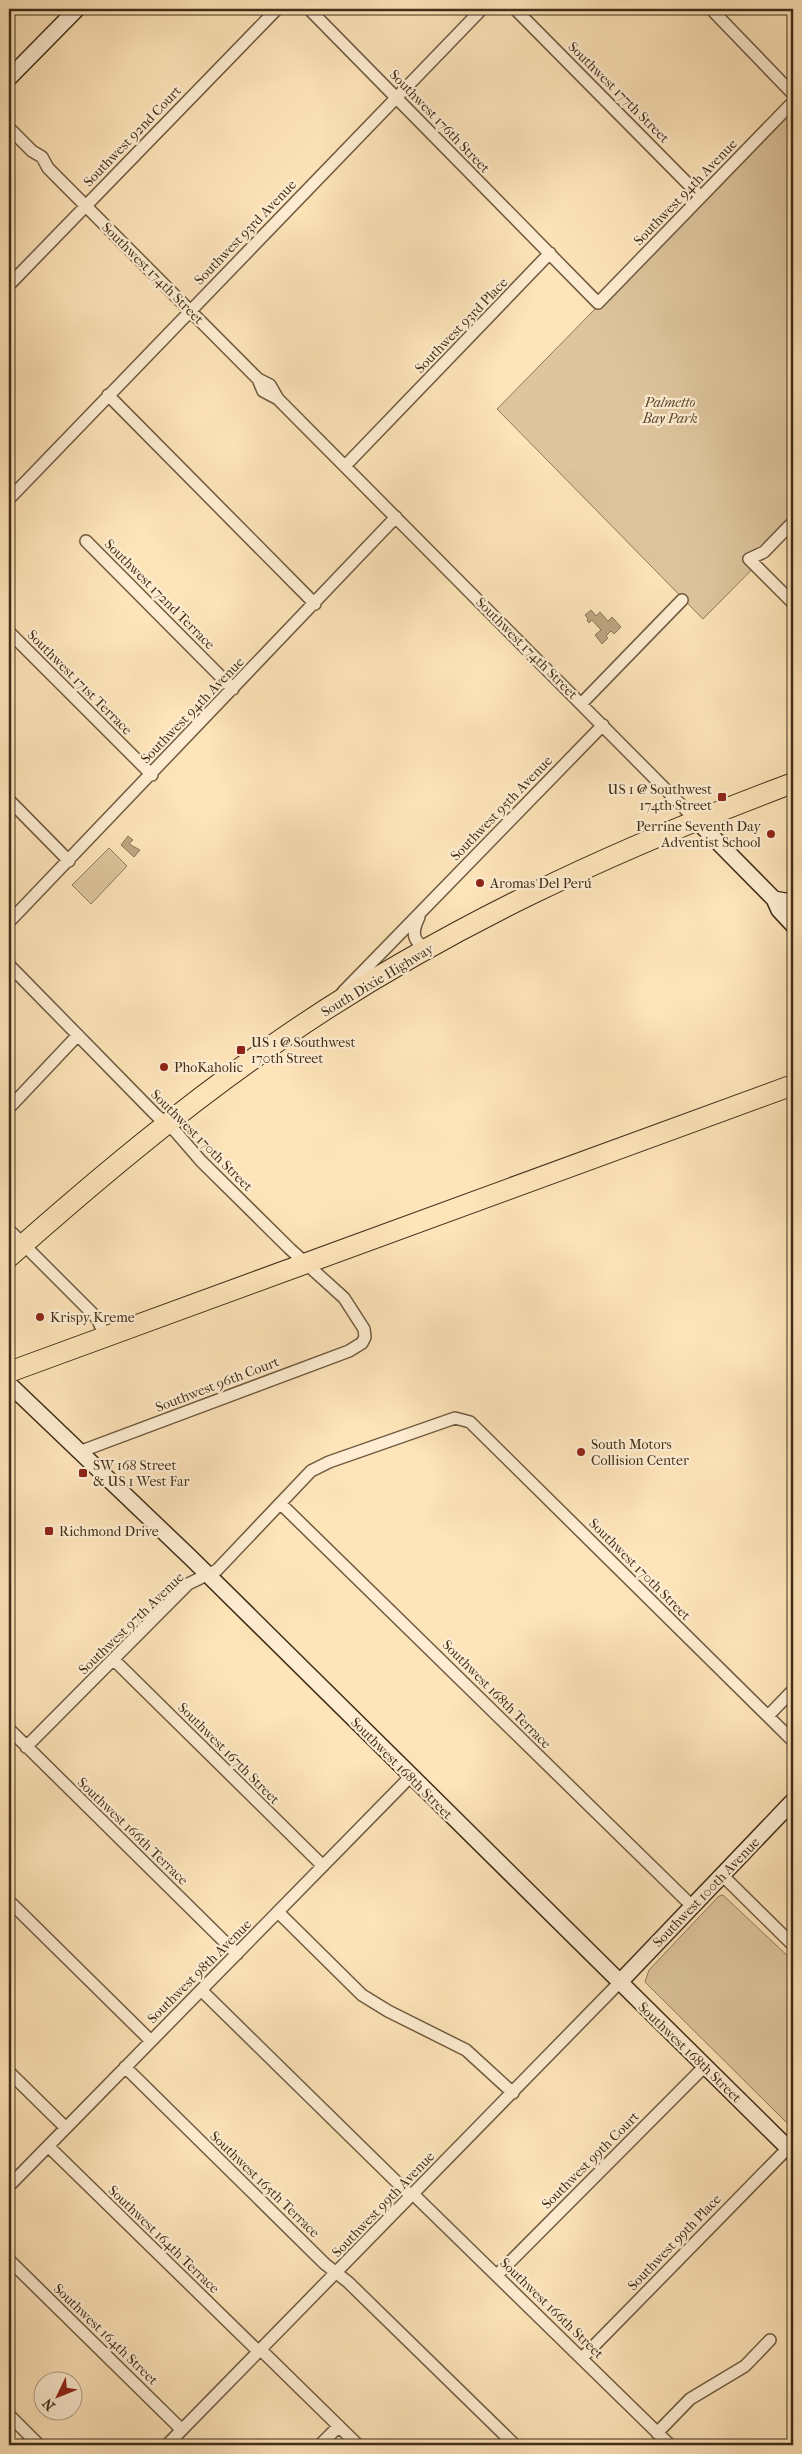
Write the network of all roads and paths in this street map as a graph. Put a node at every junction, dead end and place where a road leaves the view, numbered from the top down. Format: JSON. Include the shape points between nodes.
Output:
{"nodes":[{"id":1,"x":77,"y":9,"type":"edge"},
{"id":2,"x":277,"y":9,"type":"edge"},
{"id":3,"x":309,"y":9,"type":"edge"},
{"id":4,"x":482,"y":9,"type":"edge"},
{"id":5,"x":515,"y":9,"type":"edge"},
{"id":6,"x":711,"y":9,"type":"edge"},
{"id":7,"x":9,"y":78,"type":"edge"},
{"id":8,"x":793,"y":94,"type":"edge"},
{"id":9,"x":397,"y":98,"type":"junction"},
{"id":10,"x":793,"y":102,"type":"edge"},
{"id":11,"x":9,"y":128,"type":"edge"},
{"id":12,"x":701,"y":197,"type":"junction"},
{"id":13,"x":85,"y":206,"type":"junction"},
{"id":14,"x":550,"y":253,"type":"junction"},
{"id":15,"x":9,"y":285,"type":"edge"},
{"id":16,"x":190,"y":310,"type":"junction"},
{"id":17,"x":108,"y":396,"type":"junction"},
{"id":18,"x":345,"y":466,"type":"junction"},
{"id":19,"x":9,"y":499,"type":"edge"},
{"id":20,"x":396,"y":518,"type":"junction"},
{"id":21,"x":793,"y":522,"type":"edge"},
{"id":22,"x":86,"y":541,"type":"dead end"},
{"id":23,"x":682,"y":600,"type":"dead end"},
{"id":24,"x":793,"y":603,"type":"edge"},
{"id":25,"x":315,"y":604,"type":"junction"},
{"id":26,"x":9,"y":632,"type":"edge"},
{"id":27,"x":233,"y":689,"type":"junction"},
{"id":28,"x":582,"y":703,"type":"junction"},
{"id":29,"x":603,"y":725,"type":"junction"},
{"id":30,"x":152,"y":774,"type":"junction"},
{"id":31,"x":793,"y":783,"type":"edge"},
{"id":32,"x":9,"y":800,"type":"edge"},
{"id":33,"x":696,"y":820,"type":"junction"},
{"id":34,"x":69,"y":861,"type":"junction"},
{"id":35,"x":774,"y":899,"type":"junction"},
{"id":36,"x":793,"y":906,"type":"edge"},
{"id":37,"x":421,"y":913,"type":"junction"},
{"id":38,"x":9,"y":922,"type":"edge"},
{"id":39,"x":793,"y":924,"type":"edge"},
{"id":40,"x":429,"y":948,"type":"junction"},
{"id":41,"x":9,"y":965,"type":"edge"},
{"id":42,"x":325,"y":1011,"type":"junction"},
{"id":43,"x":78,"y":1035,"type":"junction"},
{"id":44,"x":793,"y":1085,"type":"edge"},
{"id":45,"x":9,"y":1108,"type":"edge"},
{"id":46,"x":166,"y":1124,"type":"junction"},
{"id":47,"x":9,"y":1230,"type":"edge"},
{"id":48,"x":16,"y":1251,"type":"edge"},
{"id":49,"x":307,"y":1263,"type":"junction"},
{"id":50,"x":105,"y":1338,"type":"junction"},
{"id":51,"x":364,"y":1340,"type":"joint"},
{"id":52,"x":9,"y":1372,"type":"edge"},
{"id":53,"x":9,"y":1384,"type":"edge"},
{"id":54,"x":466,"y":1419,"type":"joint"},
{"id":55,"x":79,"y":1452,"type":"junction"},
{"id":56,"x":281,"y":1504,"type":"junction"},
{"id":57,"x":207,"y":1575,"type":"junction"},
{"id":58,"x":114,"y":1660,"type":"junction"},
{"id":59,"x":793,"y":1690,"type":"edge"},
{"id":60,"x":768,"y":1716,"type":"junction"},
{"id":61,"x":9,"y":1729,"type":"edge"},
{"id":62,"x":793,"y":1741,"type":"edge"},
{"id":63,"x":26,"y":1747,"type":"junction"},
{"id":64,"x":411,"y":1776,"type":"junction"},
{"id":65,"x":793,"y":1801,"type":"edge"},
{"id":66,"x":323,"y":1866,"type":"junction"},
{"id":67,"x":722,"y":1875,"type":"junction"},
{"id":68,"x":9,"y":1901,"type":"edge"},
{"id":69,"x":692,"y":1906,"type":"junction"},
{"id":70,"x":278,"y":1912,"type":"junction"},
{"id":71,"x":793,"y":1946,"type":"edge"},
{"id":72,"x":237,"y":1954,"type":"junction"},
{"id":73,"x":619,"y":1983,"type":"junction"},
{"id":74,"x":201,"y":1990,"type":"junction"},
{"id":75,"x":151,"y":2040,"type":"junction"},
{"id":76,"x":704,"y":2066,"type":"junction"},
{"id":77,"x":125,"y":2067,"type":"junction"},
{"id":78,"x":9,"y":2072,"type":"edge"},
{"id":79,"x":513,"y":2093,"type":"junction"},
{"id":80,"x":66,"y":2128,"type":"junction"},
{"id":81,"x":49,"y":2147,"type":"junction"},
{"id":82,"x":791,"y":2150,"type":"edge"},
{"id":83,"x":9,"y":2186,"type":"edge"},
{"id":84,"x":412,"y":2195,"type":"junction"},
{"id":85,"x":9,"y":2260,"type":"edge"},
{"id":86,"x":336,"y":2273,"type":"junction"},
{"id":87,"x":497,"y":2276,"type":"junction"},
{"id":88,"x":770,"y":2340,"type":"dead end"},
{"id":89,"x":260,"y":2351,"type":"junction"},
{"id":90,"x":582,"y":2358,"type":"junction"},
{"id":91,"x":11,"y":2422,"type":"edge"},
{"id":92,"x":339,"y":2426,"type":"junction"},
{"id":93,"x":182,"y":2430,"type":"junction"},
{"id":94,"x":656,"y":2433,"type":"junction"},
{"id":95,"x":39,"y":2445,"type":"edge"},
{"id":96,"x":167,"y":2445,"type":"edge"},
{"id":97,"x":320,"y":2445,"type":"edge"},
{"id":98,"x":358,"y":2445,"type":"edge"},
{"id":99,"x":515,"y":2445,"type":"edge"},
{"id":100,"x":670,"y":2445,"type":"edge"}],
"edges":[{"from":1,"to":7,"type":"street"},
{"from":2,"to":13,"type":"street","name":"Southwest 92nd Court"},
{"from":3,"to":9,"type":"street","name":"Southwest 176th Street"},
{"from":4,"to":9,"type":"street","name":"Southwest 93rd Avenue"},
{"from":5,"to":12,"type":"street","name":"Southwest 177th Street"},
{"from":6,"to":8,"type":"street"},
{"from":9,"to":14,"type":"street","name":"Southwest 176th Street"},
{"from":9,"to":16,"type":"street","name":"Southwest 93rd Avenue"},
{"from":10,"to":12,"type":"street","name":"Southwest 94th Avenue"},
{"from":11,"to":13,"type":"street","name":"Southwest 174th Street","via":[[32,151],[42,156],[48,168]]},
{"from":12,"to":14,"type":"street","name":"Southwest 94th Avenue","via":[[598,303]]},
{"from":13,"to":15,"type":"street","name":"Southwest 92nd Court"},
{"from":13,"to":16,"type":"street","name":"Southwest 174th Street"},
{"from":14,"to":18,"type":"street","name":"Southwest 93rd Place"},
{"from":16,"to":17,"type":"street","name":"Southwest 93rd Avenue"},
{"from":16,"to":18,"type":"street","name":"Southwest 174th Street","via":[[258,378],[270,385],[278,399]]},
{"from":17,"to":19,"type":"street","name":"Southwest 93rd Avenue"},
{"from":17,"to":25,"type":"street"},
{"from":18,"to":20,"type":"street","name":"Southwest 174th Street"},
{"from":20,"to":25,"type":"street","name":"Southwest 94th Avenue"},
{"from":20,"to":28,"type":"street","name":"Southwest 174th Street"},
{"from":21,"to":24,"type":"street","via":[[764,552],[749,559]]},
{"from":22,"to":27,"type":"street","name":"Southwest 172nd Terrace"},
{"from":23,"to":28,"type":"street"},
{"from":25,"to":27,"type":"street","name":"Southwest 94th Avenue"},
{"from":26,"to":30,"type":"street","name":"Southwest 171st Terrace"},
{"from":27,"to":30,"type":"street","name":"Southwest 94th Avenue"},
{"from":28,"to":29,"type":"street","name":"Southwest 174th Street"},
{"from":29,"to":33,"type":"street","name":"Southwest 174th Street"},
{"from":29,"to":37,"type":"street","name":"Southwest 95th Avenue"},
{"from":30,"to":34,"type":"street","name":"Southwest 94th Avenue"},
{"from":31,"to":33,"type":"highway","name":"South Dixie Highway"},
{"from":32,"to":34,"type":"street"},
{"from":33,"to":35,"type":"street","name":"Southwest 174th Street"},
{"from":33,"to":40,"type":"highway","name":"South Dixie Highway","via":[[557,880]]},
{"from":34,"to":38,"type":"street","name":"Southwest 94th Avenue"},
{"from":35,"to":36,"type":"street"},
{"from":35,"to":39,"type":"street","name":"Southwest 174th Street","via":[[779,910]]},
{"from":37,"to":40,"type":"street","name":"Southwest 95th Avenue","via":[[413,929],[414,936],[422,946]]},
{"from":37,"to":42,"type":"street","name":"Southwest 95th Avenue"},
{"from":40,"to":42,"type":"highway","name":"South Dixie Highway"},
{"from":41,"to":43,"type":"street","name":"Southwest 170th Street"},
{"from":42,"to":46,"type":"highway","name":"South Dixie Highway","via":[[244,1065]]},
{"from":43,"to":45,"type":"street"},
{"from":43,"to":46,"type":"street","name":"Southwest 170th Street"},
{"from":44,"to":49,"type":"highway"},
{"from":46,"to":48,"type":"highway","name":"South Dixie Highway"},
{"from":46,"to":49,"type":"street","name":"Southwest 170th Street"},
{"from":47,"to":48,"type":"street"},
{"from":48,"to":50,"type":"street","via":[[92,1313]]},
{"from":49,"to":50,"type":"highway"},
{"from":49,"to":51,"type":"street","name":"Southwest 170th Street","via":[[344,1298],[364,1329]]},
{"from":50,"to":52,"type":"highway"},
{"from":51,"to":55,"type":"street","name":"Southwest 96th Court","via":[[349,1351]]},
{"from":53,"to":55,"type":"street","name":"Southwest 168th Street"},
{"from":54,"to":56,"type":"street","name":"Southwest 97th Avenue","via":[[450,1418],[322,1464],[306,1475]]},
{"from":54,"to":60,"type":"street","name":"Southwest 170th Street"},
{"from":55,"to":57,"type":"street","name":"Southwest 168th Street"},
{"from":56,"to":57,"type":"street","name":"Southwest 97th Avenue","via":[[217,1570]]},
{"from":56,"to":69,"type":"street","name":"Southwest 168th Terrace"},
{"from":57,"to":58,"type":"street","name":"Southwest 97th Avenue","via":[[188,1584]]},
{"from":57,"to":64,"type":"street","name":"Southwest 168th Street"},
{"from":58,"to":63,"type":"street","name":"Southwest 97th Avenue"},
{"from":58,"to":66,"type":"street","name":"Southwest 167th Street"},
{"from":59,"to":60,"type":"street"},
{"from":60,"to":62,"type":"street","name":"Southwest 170th Street"},
{"from":61,"to":63,"type":"street","name":"Southwest 166th Terrace"},
{"from":63,"to":72,"type":"street","name":"Southwest 166th Terrace"},
{"from":64,"to":66,"type":"street","name":"Southwest 98th Avenue"},
{"from":64,"to":73,"type":"street","name":"Southwest 168th Street"},
{"from":65,"to":67,"type":"street","name":"Southwest 100th Avenue"},
{"from":66,"to":70,"type":"street","name":"Southwest 98th Avenue"},
{"from":67,"to":69,"type":"street","name":"Southwest 100th Avenue"},
{"from":67,"to":71,"type":"street"},
{"from":68,"to":75,"type":"street"},
{"from":69,"to":73,"type":"street","name":"Southwest 100th Avenue"},
{"from":70,"to":72,"type":"street","name":"Southwest 98th Avenue"},
{"from":70,"to":79,"type":"street","via":[[362,1995],[466,2050]]},
{"from":72,"to":74,"type":"street","name":"Southwest 98th Avenue"},
{"from":73,"to":76,"type":"street","name":"Southwest 168th Street"},
{"from":73,"to":79,"type":"street","name":"Southwest 99th Avenue"},
{"from":74,"to":75,"type":"street","name":"Southwest 98th Avenue"},
{"from":74,"to":84,"type":"street","name":"Southwest 166th Street"},
{"from":75,"to":77,"type":"street","name":"Southwest 98th Avenue"},
{"from":76,"to":82,"type":"street","name":"Southwest 168th Street"},
{"from":76,"to":87,"type":"street","name":"Southwest 99th Court"},
{"from":77,"to":80,"type":"street","name":"Southwest 98th Avenue"},
{"from":77,"to":86,"type":"street","name":"Southwest 165th Terrace"},
{"from":78,"to":80,"type":"street"},
{"from":79,"to":84,"type":"street","name":"Southwest 99th Avenue"},
{"from":80,"to":81,"type":"street","name":"Southwest 98th Avenue"},
{"from":81,"to":83,"type":"street","name":"Southwest 98th Avenue"},
{"from":81,"to":89,"type":"street","name":"Southwest 164th Terrace"},
{"from":82,"to":90,"type":"street","name":"Southwest 99th Place"},
{"from":84,"to":86,"type":"street","name":"Southwest 99th Avenue"},
{"from":84,"to":87,"type":"street","name":"Southwest 166th Street"},
{"from":85,"to":93,"type":"street","name":"Southwest 164th Street"},
{"from":86,"to":89,"type":"street","name":"Southwest 99th Avenue"},
{"from":86,"to":99,"type":"street","name":"Southwest 165th Terrace"},
{"from":87,"to":90,"type":"street","name":"Southwest 166th Street"},
{"from":88,"to":94,"type":"street","via":[[745,2366],[690,2399]]},
{"from":89,"to":92,"type":"street","name":"Southwest 164th Terrace"},
{"from":89,"to":93,"type":"street","name":"Southwest 99th Avenue"},
{"from":90,"to":94,"type":"street","name":"Southwest 166th Street"},
{"from":91,"to":95,"type":"street"},
{"from":92,"to":97,"type":"street"},
{"from":92,"to":98,"type":"street","name":"Southwest 164th Terrace"},
{"from":93,"to":96,"type":"street","name":"Southwest 99th Avenue"},
{"from":94,"to":100,"type":"street","name":"Southwest 166th Street"}]}
